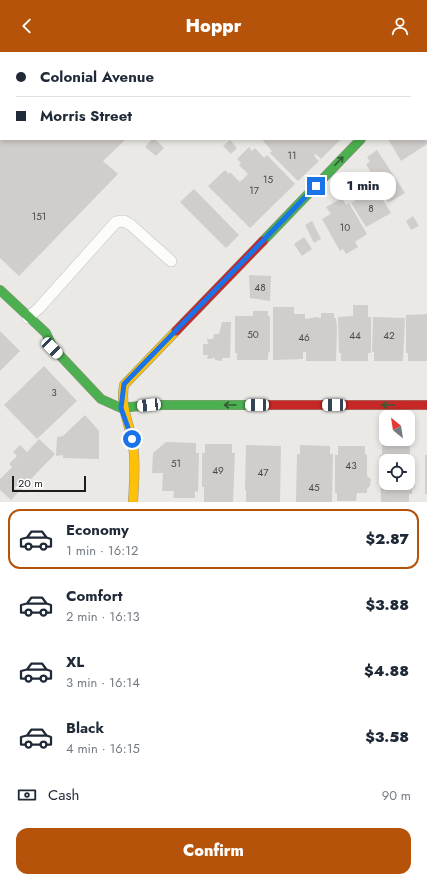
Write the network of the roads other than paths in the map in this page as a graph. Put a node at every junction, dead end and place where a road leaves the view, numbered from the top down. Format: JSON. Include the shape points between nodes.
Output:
{"nodes":[{"id":1,"x":360,"y":140,"type":"edge"},
{"id":2,"x":171,"y":261,"type":"dead end"},
{"id":3,"x":0,"y":290,"type":"edge"},
{"id":4,"x":28,"y":318,"type":"junction"},
{"id":5,"x":427,"y":405,"type":"edge"},
{"id":6,"x":121,"y":408,"type":"junction"},
{"id":7,"x":133,"y":502,"type":"edge"}],
"edges":[{"from":6,"to":1,"type":"street","one_way":true,"via":[[124,384]]},
{"from":2,"to":4,"type":"lane","via":[[131,225],[124,221],[116,222]]},
{"from":3,"to":4,"type":"street"},
{"from":4,"to":6,"type":"street","via":[[46,333],[52,348],[95,394],[105,402]]},
{"from":5,"to":6,"type":"street","one_way":true,"via":[[149,405]]},
{"from":6,"to":7,"type":"street","via":[[132,439],[135,461]]}]}
